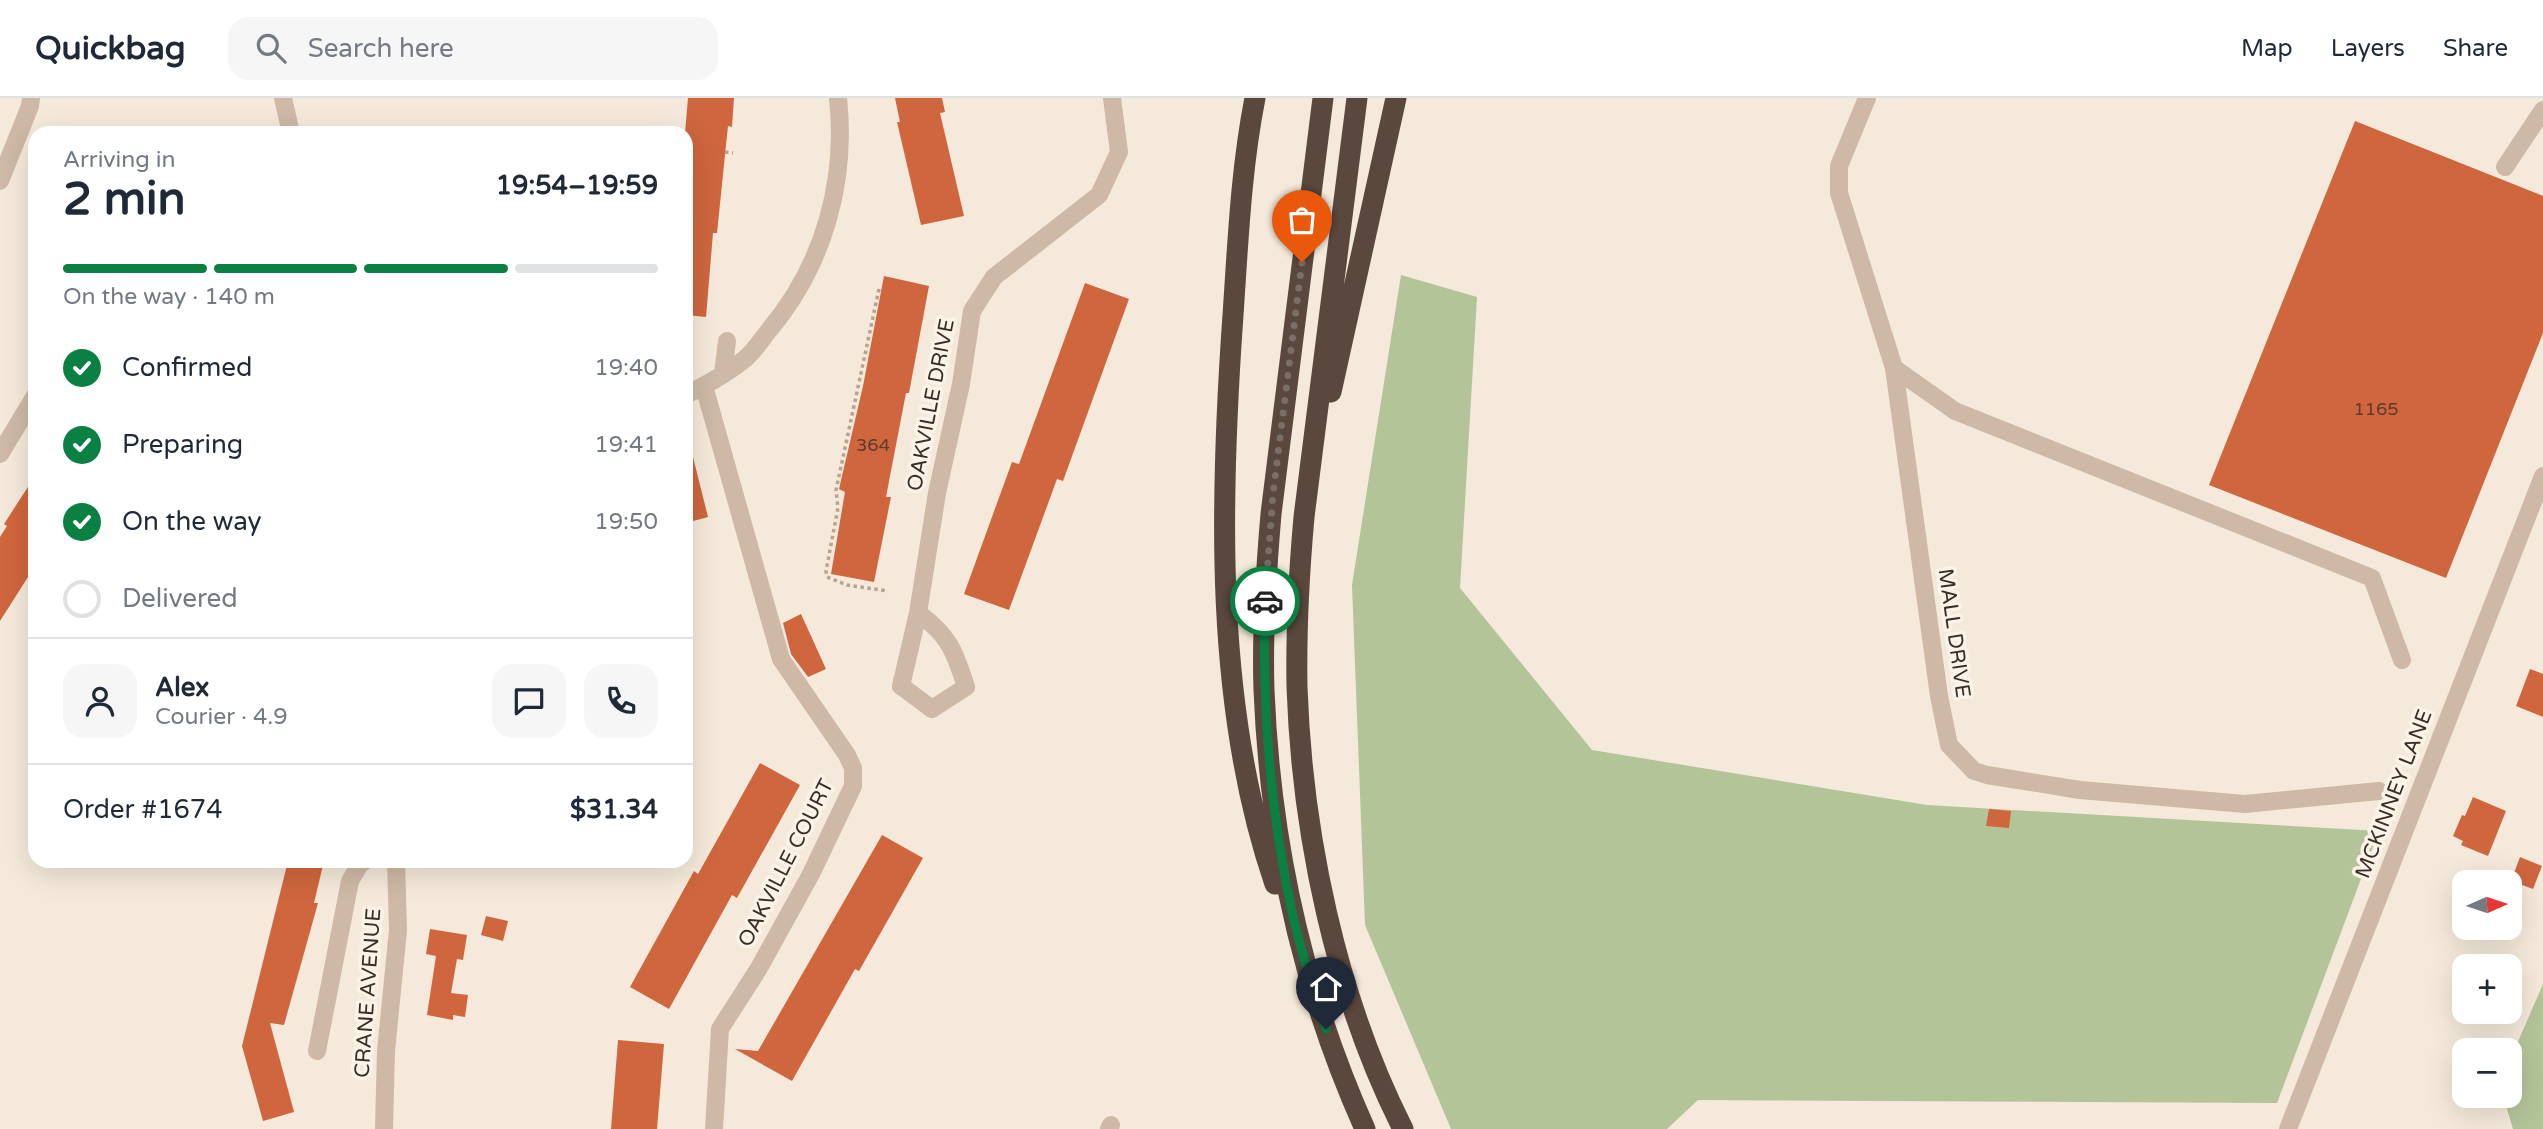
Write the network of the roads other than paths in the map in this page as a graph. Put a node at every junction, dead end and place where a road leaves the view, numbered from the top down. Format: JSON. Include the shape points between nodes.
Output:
{"nodes":[{"id":1,"x":31,"y":98,"type":"edge"},
{"id":2,"x":283,"y":98,"type":"edge"},
{"id":3,"x":838,"y":98,"type":"edge"},
{"id":4,"x":1112,"y":98,"type":"edge"},
{"id":5,"x":1255,"y":98,"type":"edge"},
{"id":6,"x":1323,"y":98,"type":"edge"},
{"id":7,"x":1357,"y":98,"type":"edge"},
{"id":8,"x":1396,"y":98,"type":"edge"},
{"id":9,"x":1867,"y":98,"type":"edge"},
{"id":10,"x":2543,"y":110,"type":"edge"},
{"id":11,"x":289,"y":126,"type":"edge"},
{"id":12,"x":2505,"y":167,"type":"dead end"},
{"id":13,"x":0,"y":181,"type":"edge"},
{"id":14,"x":1028,"y":229,"type":"dead end"},
{"id":15,"x":1033,"y":248,"type":"junction"},
{"id":16,"x":727,"y":341,"type":"dead end"},
{"id":17,"x":1894,"y":368,"type":"junction"},
{"id":18,"x":723,"y":373,"type":"junction"},
{"id":19,"x":704,"y":386,"type":"junction"},
{"id":20,"x":693,"y":392,"type":"edge"},
{"id":21,"x":28,"y":408,"type":"edge"},
{"id":22,"x":0,"y":454,"type":"edge"},
{"id":23,"x":2543,"y":476,"type":"edge"},
{"id":24,"x":1304,"y":517,"type":"junction"},
{"id":25,"x":918,"y":613,"type":"junction"},
{"id":26,"x":2402,"y":660,"type":"dead end"},
{"id":27,"x":2379,"y":791,"type":"dead end"},
{"id":28,"x":358,"y":868,"type":"edge"},
{"id":29,"x":396,"y":868,"type":"edge"},
{"id":30,"x":1326,"y":1029,"type":"junction"},
{"id":31,"x":317,"y":1051,"type":"dead end"},
{"id":32,"x":384,"y":1129,"type":"edge"},
{"id":33,"x":714,"y":1129,"type":"edge"},
{"id":34,"x":1365,"y":1129,"type":"edge"},
{"id":35,"x":1403,"y":1129,"type":"edge"},
{"id":36,"x":2288,"y":1129,"type":"edge"}],
"edges":[{"from":1,"to":13,"type":"street"},
{"from":2,"to":11,"type":"street"},
{"from":3,"to":18,"type":"street","via":[[842,133],[839,177],[823,239],[782,315],[747,357]]},
{"from":4,"to":15,"type":"street","name":"OAKVILLE DRIVE","via":[[1119,152],[1098,195]]},
{"from":5,"to":30,"type":"highway","via":[[1242,180],[1227,407],[1225,529],[1231,657],[1246,774],[1258,825]]},
{"from":6,"to":30,"type":"highway","via":[[1272,502],[1264,688],[1283,864]]},
{"from":7,"to":24,"type":"highway"},
{"from":8,"to":24,"type":"highway"},
{"from":9,"to":17,"type":"street","name":"MALL DRIVE","via":[[1839,166],[1839,192]]},
{"from":10,"to":12,"type":"street"},
{"from":14,"to":15,"type":"street"},
{"from":15,"to":25,"type":"street","name":"OAKVILLE DRIVE","via":[[994,277],[972,311]]},
{"from":16,"to":18,"type":"street"},
{"from":17,"to":26,"type":"street","via":[[1955,411],[2372,578]]},
{"from":17,"to":27,"type":"street","name":"MALL DRIVE","via":[[1945,733],[1956,755],[1974,771],[2080,790],[2245,804]]},
{"from":18,"to":19,"type":"street"},
{"from":19,"to":20,"type":"street"},
{"from":19,"to":33,"type":"street","name":"OAKVILLE COURT","via":[[781,659],[853,768],[853,786],[811,874],[720,1029]]},
{"from":21,"to":22,"type":"street"},
{"from":23,"to":36,"type":"street","name":"MCKINNEY LANE"},
{"from":24,"to":35,"type":"highway","via":[[1297,687],[1316,858],[1357,1017]]},
{"from":25,"to":25,"type":"street","name":"OAKVILLE DRIVE","via":[[901,686],[932,709],[966,687],[955,650]]},
{"from":28,"to":31,"type":"street","via":[[350,881]]},
{"from":29,"to":32,"type":"street","name":"CRANE AVENUE","via":[[398,930]]},
{"from":30,"to":34,"type":"highway"}]}
